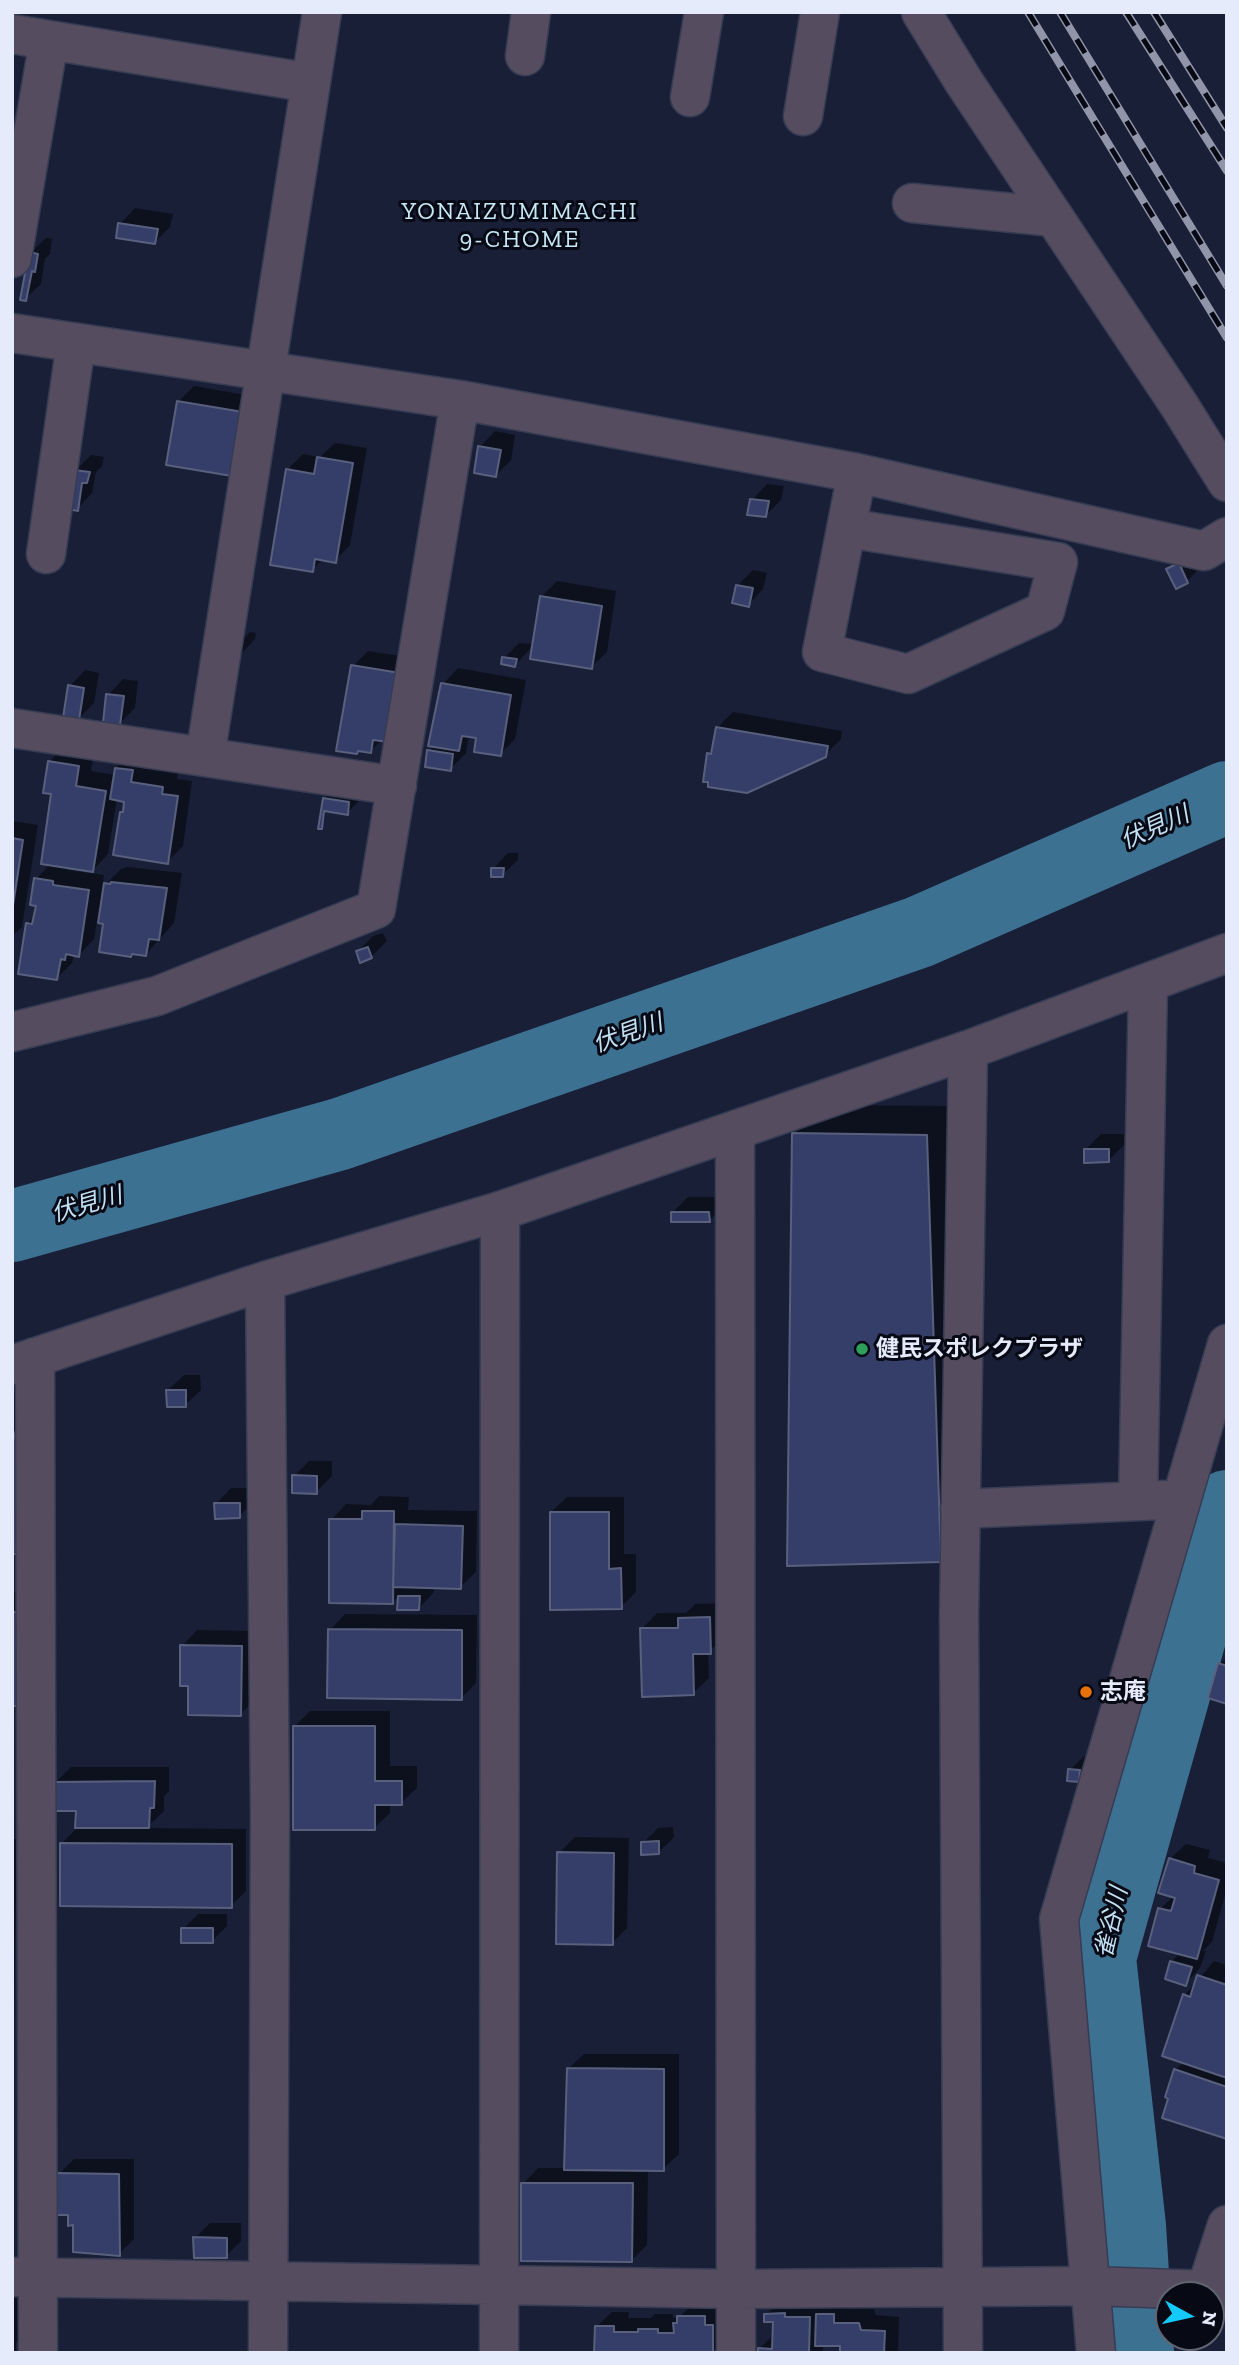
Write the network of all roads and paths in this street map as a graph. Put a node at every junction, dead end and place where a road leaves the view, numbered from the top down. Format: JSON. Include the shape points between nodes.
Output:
{"nodes":[{"id":1,"x":322,"y":12,"type":"edge"},
{"id":2,"x":531,"y":12,"type":"edge"},
{"id":3,"x":704,"y":12,"type":"edge"},
{"id":4,"x":820,"y":12,"type":"edge"},
{"id":5,"x":921,"y":12,"type":"edge"},
{"id":6,"x":12,"y":34,"type":"edge"},
{"id":7,"x":49,"y":40,"type":"junction"},
{"id":8,"x":524,"y":56,"type":"dead end"},
{"id":9,"x":310,"y":83,"type":"junction"},
{"id":10,"x":690,"y":97,"type":"dead end"},
{"id":11,"x":803,"y":116,"type":"dead end"},
{"id":12,"x":912,"y":203,"type":"dead end"},
{"id":13,"x":1054,"y":217,"type":"junction"},
{"id":14,"x":12,"y":258,"type":"edge"},
{"id":15,"x":12,"y":333,"type":"edge"},
{"id":16,"x":76,"y":343,"type":"junction"},
{"id":17,"x":265,"y":371,"type":"junction"},
{"id":18,"x":460,"y":400,"type":"junction"},
{"id":19,"x":857,"y":473,"type":"junction"},
{"id":20,"x":1227,"y":482,"type":"edge"},
{"id":21,"x":847,"y":528,"type":"junction"},
{"id":22,"x":1227,"y":537,"type":"edge"},
{"id":23,"x":46,"y":554,"type":"dead end"},
{"id":24,"x":12,"y":728,"type":"edge"},
{"id":25,"x":205,"y":757,"type":"junction"},
{"id":26,"x":397,"y":786,"type":"junction"},
{"id":27,"x":1227,"y":953,"type":"edge"},
{"id":28,"x":1148,"y":983,"type":"junction"},
{"id":29,"x":12,"y":1032,"type":"edge"},
{"id":30,"x":968,"y":1050,"type":"junction"},
{"id":31,"x":735,"y":1130,"type":"junction"},
{"id":32,"x":499,"y":1211,"type":"junction"},
{"id":33,"x":265,"y":1281,"type":"junction"},
{"id":34,"x":1227,"y":1344,"type":"edge"},
{"id":35,"x":24,"y":1361,"type":"edge"},
{"id":36,"x":1182,"y":1500,"type":"junction"},
{"id":37,"x":1138,"y":1501,"type":"junction"},
{"id":38,"x":960,"y":1509,"type":"junction"},
{"id":39,"x":1227,"y":2225,"type":"edge"},
{"id":40,"x":25,"y":2278,"type":"edge"},
{"id":41,"x":1205,"y":2281,"type":"edge"},
{"id":42,"x":268,"y":2283,"type":"junction"},
{"id":43,"x":499,"y":2286,"type":"junction"},
{"id":44,"x":1098,"y":2286,"type":"junction"},
{"id":45,"x":963,"y":2288,"type":"junction"},
{"id":46,"x":736,"y":2289,"type":"junction"},
{"id":47,"x":1155,"y":2289,"type":"edge"},
{"id":48,"x":38,"y":2353,"type":"edge"},
{"id":49,"x":268,"y":2353,"type":"edge"},
{"id":50,"x":499,"y":2353,"type":"edge"},
{"id":51,"x":736,"y":2353,"type":"edge"},
{"id":52,"x":963,"y":2353,"type":"edge"},
{"id":53,"x":1096,"y":2353,"type":"edge"}],
"edges":[{"from":1,"to":9,"type":"street"},
{"from":2,"to":8,"type":"street"},
{"from":3,"to":10,"type":"street"},
{"from":4,"to":11,"type":"street"},
{"from":5,"to":13,"type":"street"},
{"from":6,"to":7,"type":"street"},
{"from":7,"to":9,"type":"street"},
{"from":7,"to":14,"type":"street"},
{"from":9,"to":17,"type":"street"},
{"from":12,"to":13,"type":"street"},
{"from":13,"to":20,"type":"street"},
{"from":15,"to":16,"type":"street"},
{"from":16,"to":17,"type":"street"},
{"from":16,"to":23,"type":"street"},
{"from":17,"to":18,"type":"street"},
{"from":17,"to":25,"type":"street"},
{"from":18,"to":19,"type":"street"},
{"from":18,"to":26,"type":"street"},
{"from":19,"to":21,"type":"street"},
{"from":19,"to":22,"type":"street","via":[[1205,551]]},
{"from":21,"to":21,"type":"street","via":[[822,652],[908,674],[1045,611],[1058,562]]},
{"from":24,"to":25,"type":"street"},
{"from":25,"to":26,"type":"street"},
{"from":26,"to":29,"type":"street","via":[[376,909],[157,996]]},
{"from":27,"to":28,"type":"street"},
{"from":28,"to":30,"type":"street"},
{"from":28,"to":37,"type":"street"},
{"from":30,"to":31,"type":"street"},
{"from":30,"to":38,"type":"street"},
{"from":31,"to":32,"type":"street"},
{"from":31,"to":46,"type":"street"},
{"from":32,"to":33,"type":"street"},
{"from":32,"to":43,"type":"street"},
{"from":33,"to":35,"type":"street"},
{"from":33,"to":42,"type":"street"},
{"from":34,"to":36,"type":"street"},
{"from":35,"to":40,"type":"street"},
{"from":36,"to":37,"type":"street"},
{"from":36,"to":44,"type":"street","via":[[1059,1919]]},
{"from":37,"to":38,"type":"street"},
{"from":38,"to":45,"type":"street"},
{"from":39,"to":41,"type":"street"},
{"from":40,"to":42,"type":"street"},
{"from":40,"to":48,"type":"street"},
{"from":42,"to":43,"type":"street"},
{"from":42,"to":49,"type":"street"},
{"from":43,"to":46,"type":"street"},
{"from":43,"to":50,"type":"street"},
{"from":44,"to":45,"type":"street"},
{"from":44,"to":47,"type":"street"},
{"from":44,"to":53,"type":"street"},
{"from":45,"to":46,"type":"street"},
{"from":45,"to":52,"type":"street"},
{"from":46,"to":51,"type":"street"}]}
